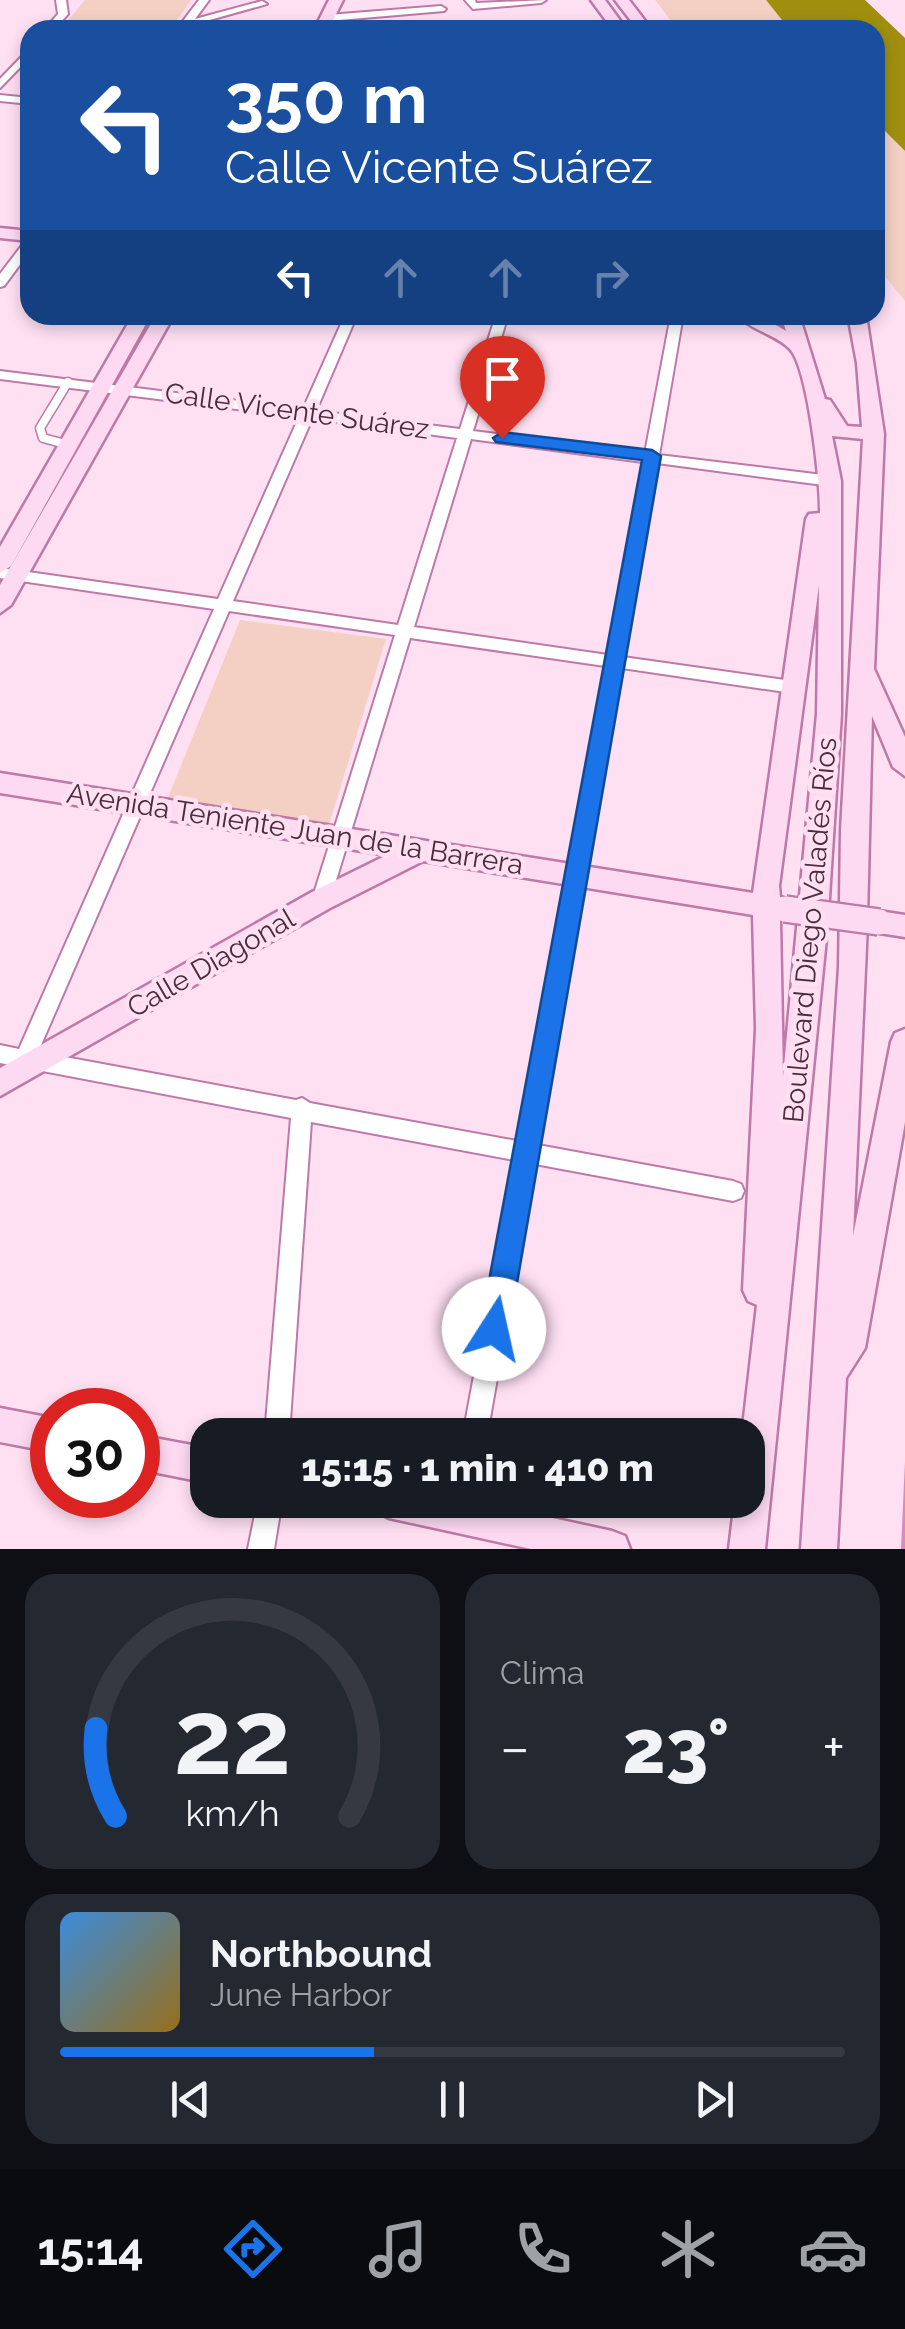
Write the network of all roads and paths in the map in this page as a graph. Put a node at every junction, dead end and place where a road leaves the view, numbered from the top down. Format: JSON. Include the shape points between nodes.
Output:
{"nodes":[{"id":1,"x":406,"y":0,"type":"edge"},
{"id":2,"x":541,"y":0,"type":"edge"},
{"id":3,"x":622,"y":0,"type":"edge"},
{"id":4,"x":472,"y":3,"type":"edge"},
{"id":5,"x":262,"y":4,"type":"dead end"},
{"id":6,"x":441,"y":9,"type":"dead end"},
{"id":7,"x":412,"y":12,"type":"junction"},
{"id":8,"x":210,"y":20,"type":"edge"},
{"id":9,"x":353,"y":20,"type":"edge"},
{"id":10,"x":637,"y":20,"type":"edge"},
{"id":11,"x":20,"y":62,"type":"edge"},
{"id":12,"x":0,"y":66,"type":"edge"},
{"id":13,"x":16,"y":66,"type":"junction"},
{"id":14,"x":0,"y":85,"type":"edge"},
{"id":15,"x":20,"y":254,"type":"edge"},
{"id":16,"x":0,"y":283,"type":"edge"},
{"id":17,"x":138,"y":325,"type":"edge"},
{"id":18,"x":158,"y":325,"type":"edge"},
{"id":19,"x":347,"y":325,"type":"edge"},
{"id":20,"x":499,"y":325,"type":"edge"},
{"id":21,"x":675,"y":325,"type":"edge"},
{"id":22,"x":762,"y":325,"type":"edge"},
{"id":23,"x":793,"y":325,"type":"edge"},
{"id":24,"x":858,"y":325,"type":"edge"},
{"id":25,"x":800,"y":348,"type":"junction"},
{"id":26,"x":0,"y":375,"type":"edge"},
{"id":27,"x":68,"y":382,"type":"junction"},
{"id":28,"x":112,"y":387,"type":"junction"},
{"id":29,"x":813,"y":387,"type":"junction"},
{"id":30,"x":309,"y":414,"type":"junction"},
{"id":31,"x":465,"y":434,"type":"junction"},
{"id":32,"x":874,"y":434,"type":"junction"},
{"id":33,"x":69,"y":445,"type":"junction"},
{"id":34,"x":652,"y":456,"type":"junction"},
{"id":35,"x":831,"y":490,"type":"junction"},
{"id":36,"x":5,"y":572,"type":"edge"},
{"id":37,"x":225,"y":603,"type":"junction"},
{"id":38,"x":0,"y":605,"type":"edge"},
{"id":39,"x":404,"y":631,"type":"junction"},
{"id":40,"x":615,"y":662,"type":"junction"},
{"id":41,"x":864,"y":668,"type":"junction"},
{"id":42,"x":792,"y":687,"type":"junction"},
{"id":43,"x":905,"y":767,"type":"edge"},
{"id":44,"x":0,"y":783,"type":"edge"},
{"id":45,"x":137,"y":804,"type":"junction"},
{"id":46,"x":341,"y":835,"type":"junction"},
{"id":47,"x":424,"y":849,"type":"junction"},
{"id":48,"x":576,"y":874,"type":"junction"},
{"id":49,"x":320,"y":900,"type":"junction"},
{"id":50,"x":776,"y":907,"type":"junction"},
{"id":51,"x":892,"y":924,"type":"edge"},
{"id":52,"x":905,"y":1042,"type":"edge"},
{"id":53,"x":0,"y":1054,"type":"edge"},
{"id":54,"x":33,"y":1060,"type":"junction"},
{"id":55,"x":0,"y":1082,"type":"edge"},
{"id":56,"x":302,"y":1107,"type":"junction"},
{"id":57,"x":526,"y":1152,"type":"junction"},
{"id":58,"x":734,"y":1191,"type":"dead end"},
{"id":59,"x":831,"y":1370,"type":"junction"},
{"id":60,"x":766,"y":1384,"type":"junction"},
{"id":61,"x":278,"y":1418,"type":"edge"},
{"id":62,"x":479,"y":1418,"type":"edge"},
{"id":63,"x":0,"y":1425,"type":"edge"},
{"id":64,"x":30,"y":1431,"type":"edge"},
{"id":65,"x":160,"y":1456,"type":"edge"},
{"id":66,"x":190,"y":1462,"type":"edge"},
{"id":67,"x":267,"y":1518,"type":"edge"},
{"id":68,"x":501,"y":1518,"type":"edge"},
{"id":69,"x":261,"y":1549,"type":"edge"},
{"id":70,"x":612,"y":1549,"type":"edge"},
{"id":71,"x":746,"y":1549,"type":"edge"},
{"id":72,"x":820,"y":1549,"type":"edge"}],
"edges":[{"from":1,"to":7,"type":"street"},
{"from":2,"to":4,"type":"street"},
{"from":3,"to":10,"type":"main road"},
{"from":5,"to":8,"type":"street"},
{"from":6,"to":7,"type":"street"},
{"from":7,"to":9,"type":"street"},
{"from":11,"to":13,"type":"street"},
{"from":12,"to":13,"type":"street"},
{"from":13,"to":14,"type":"street"},
{"from":15,"to":16,"type":"street"},
{"from":17,"to":28,"type":"main road"},
{"from":18,"to":28,"type":"main road"},
{"from":19,"to":30,"type":"street"},
{"from":20,"to":31,"type":"street"},
{"from":21,"to":34,"type":"street"},
{"from":22,"to":25,"type":"main road"},
{"from":23,"to":25,"type":"main road","name":"Boulevard Diego Valadés Ríos"},
{"from":24,"to":32,"type":"main road","name":"Boulevard Diego Valadés Ríos"},
{"from":25,"to":29,"type":"main road","name":"Boulevard Diego Valadés Ríos"},
{"from":26,"to":27,"type":"street","name":"Calle Vicente Suárez"},
{"from":27,"to":28,"type":"street","name":"Calle Vicente Suárez"},
{"from":27,"to":33,"type":"lane","via":[[40,428],[43,438]]},
{"from":28,"to":30,"type":"street","name":"Calle Vicente Suárez"},
{"from":28,"to":33,"type":"main road"},
{"from":28,"to":36,"type":"main road"},
{"from":29,"to":32,"type":"main road","via":[[838,430]]},
{"from":29,"to":35,"type":"main road","name":"Boulevard Diego Valadés Ríos"},
{"from":30,"to":31,"type":"street","name":"Calle Vicente Suárez"},
{"from":30,"to":37,"type":"street"},
{"from":31,"to":34,"type":"street","name":"Calle Vicente Suárez"},
{"from":31,"to":39,"type":"street"},
{"from":32,"to":41,"type":"main road","name":"Boulevard Diego Valadés Ríos"},
{"from":33,"to":36,"type":"main road"},
{"from":34,"to":35,"type":"street","name":"Calle Vicente Suárez"},
{"from":34,"to":40,"type":"street"},
{"from":35,"to":42,"type":"main road","via":[[816,521]]},
{"from":35,"to":60,"type":"main road","name":"Boulevard Diego Valadés Ríos","via":[[823,822]]},
{"from":36,"to":37,"type":"street"},
{"from":36,"to":38,"type":"main road"},
{"from":37,"to":39,"type":"street"},
{"from":37,"to":45,"type":"street"},
{"from":39,"to":40,"type":"street"},
{"from":39,"to":46,"type":"street"},
{"from":40,"to":42,"type":"street"},
{"from":40,"to":48,"type":"street"},
{"from":41,"to":43,"type":"main road"},
{"from":41,"to":59,"type":"main road","name":"Boulevard Diego Valadés Ríos"},
{"from":42,"to":50,"type":"main road","via":[[766,886]]},
{"from":44,"to":45,"type":"main road","name":"Avenida Teniente Juan de la Barrera"},
{"from":45,"to":46,"type":"main road","name":"Avenida Teniente Juan de la Barrera"},
{"from":45,"to":54,"type":"street"},
{"from":46,"to":47,"type":"main road","name":"Avenida Teniente Juan de la Barrera"},
{"from":46,"to":49,"type":"street"},
{"from":47,"to":48,"type":"main road","name":"Avenida Teniente Juan de la Barrera"},
{"from":47,"to":49,"type":"main road","name":"Calle Diagonal"},
{"from":48,"to":50,"type":"main road","name":"Avenida Teniente Juan de la Barrera"},
{"from":48,"to":57,"type":"street"},
{"from":49,"to":54,"type":"main road","name":"Calle Diagonal"},
{"from":50,"to":51,"type":"main road","name":"Avenida Teniente Juan de la Barrera","bridge":true},
{"from":50,"to":60,"type":"main road","via":[[758,1306]]},
{"from":52,"to":59,"type":"main road","via":[[848,1348]]},
{"from":53,"to":54,"type":"street"},
{"from":54,"to":55,"type":"main road","name":"Calle Diagonal"},
{"from":54,"to":56,"type":"street"},
{"from":56,"to":57,"type":"street"},
{"from":56,"to":61,"type":"street"},
{"from":57,"to":58,"type":"street"},
{"from":57,"to":62,"type":"street"},
{"from":59,"to":72,"type":"main road","name":"Boulevard Diego Valadés Ríos"},
{"from":60,"to":71,"type":"main road","name":"Boulevard Diego Valadés Ríos"},
{"from":63,"to":64,"type":"main road"},
{"from":65,"to":66,"type":"main road"},
{"from":67,"to":69,"type":"street"},
{"from":68,"to":70,"type":"main road"}]}
